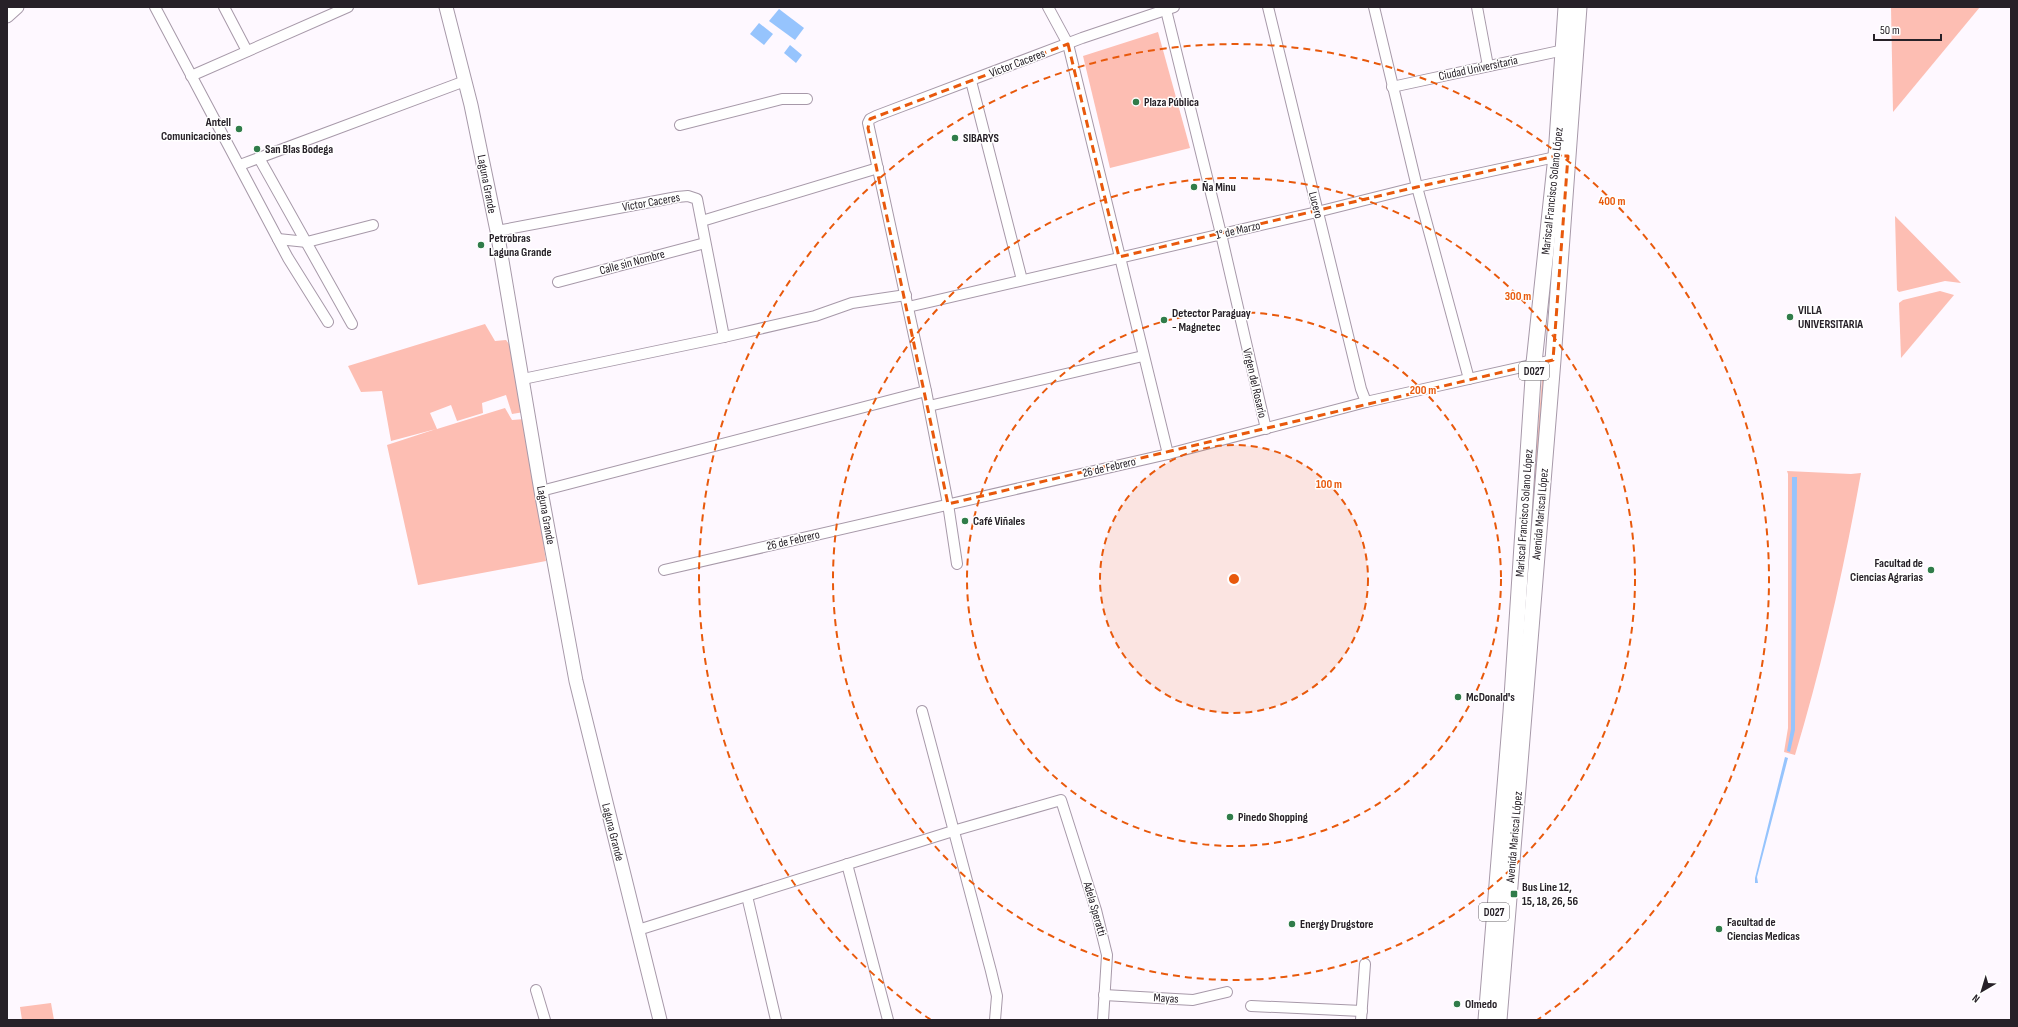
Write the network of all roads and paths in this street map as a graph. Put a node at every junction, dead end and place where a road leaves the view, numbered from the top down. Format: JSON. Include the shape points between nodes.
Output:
{"nodes":[{"id":1,"x":17,"y":7,"type":"edge"},
{"id":2,"x":155,"y":7,"type":"edge"},
{"id":3,"x":224,"y":7,"type":"edge"},
{"id":4,"x":348,"y":7,"type":"edge"},
{"id":5,"x":446,"y":7,"type":"edge"},
{"id":6,"x":1048,"y":7,"type":"edge"},
{"id":7,"x":1268,"y":7,"type":"edge"},
{"id":8,"x":1374,"y":7,"type":"edge"},
{"id":9,"x":1477,"y":7,"type":"edge"},
{"id":10,"x":1566,"y":7,"type":"edge"},
{"id":11,"x":1579,"y":7,"type":"edge"},
{"id":12,"x":1170,"y":8,"type":"edge"},
{"id":13,"x":7,"y":16,"type":"edge"},
{"id":14,"x":1068,"y":44,"type":"junction"},
{"id":15,"x":1564,"y":50,"type":"junction"},
{"id":16,"x":248,"y":51,"type":"junction"},
{"id":17,"x":1488,"y":66,"type":"junction"},
{"id":18,"x":191,"y":76,"type":"junction"},
{"id":19,"x":466,"y":81,"type":"junction"},
{"id":20,"x":971,"y":81,"type":"junction"},
{"id":21,"x":1392,"y":87,"type":"junction"},
{"id":22,"x":807,"y":99,"type":"dead end"},
{"id":23,"x":680,"y":125,"type":"dead end"},
{"id":24,"x":1562,"y":156,"type":"junction"},
{"id":25,"x":259,"y":158,"type":"junction"},
{"id":26,"x":240,"y":166,"type":"junction"},
{"id":27,"x":878,"y":168,"type":"junction"},
{"id":28,"x":1417,"y":187,"type":"junction"},
{"id":29,"x":1318,"y":212,"type":"junction"},
{"id":30,"x":702,"y":221,"type":"junction"},
{"id":31,"x":373,"y":225,"type":"dead end"},
{"id":32,"x":497,"y":231,"type":"junction"},
{"id":33,"x":1221,"y":234,"type":"junction"},
{"id":34,"x":278,"y":239,"type":"junction"},
{"id":35,"x":307,"y":242,"type":"junction"},
{"id":36,"x":705,"y":243,"type":"junction"},
{"id":37,"x":1119,"y":257,"type":"junction"},
{"id":38,"x":1022,"y":280,"type":"junction"},
{"id":39,"x":558,"y":282,"type":"dead end"},
{"id":40,"x":906,"y":295,"type":"junction"},
{"id":41,"x":908,"y":306,"type":"junction"},
{"id":42,"x":328,"y":322,"type":"dead end"},
{"id":43,"x":352,"y":324,"type":"dead end"},
{"id":44,"x":724,"y":337,"type":"junction"},
{"id":45,"x":1143,"y":356,"type":"junction"},
{"id":46,"x":1553,"y":360,"type":"junction"},
{"id":47,"x":1534,"y":363,"type":"junction"},
{"id":48,"x":523,"y":379,"type":"junction"},
{"id":49,"x":1469,"y":379,"type":"junction"},
{"id":50,"x":926,"y":391,"type":"junction"},
{"id":51,"x":1366,"y":402,"type":"junction"},
{"id":52,"x":929,"y":406,"type":"junction"},
{"id":53,"x":1266,"y":429,"type":"junction"},
{"id":54,"x":1168,"y":454,"type":"junction"},
{"id":55,"x":541,"y":491,"type":"junction"},
{"id":56,"x":948,"y":504,"type":"junction"},
{"id":57,"x":957,"y":564,"type":"dead end"},
{"id":58,"x":664,"y":570,"type":"dead end"},
{"id":59,"x":922,"y":711,"type":"dead end"},
{"id":60,"x":1509,"y":736,"type":"junction"},
{"id":61,"x":1500,"y":783,"type":"dead end"},
{"id":62,"x":953,"y":831,"type":"junction"},
{"id":63,"x":847,"y":864,"type":"junction"},
{"id":64,"x":747,"y":896,"type":"junction"},
{"id":65,"x":638,"y":930,"type":"junction"},
{"id":66,"x":1365,"y":964,"type":"dead end"},
{"id":67,"x":536,"y":990,"type":"dead end"},
{"id":68,"x":1227,"y":992,"type":"dead end"},
{"id":69,"x":1104,"y":995,"type":"junction"},
{"id":70,"x":1251,"y":1006,"type":"dead end"},
{"id":71,"x":1361,"y":1016,"type":"edge"},
{"id":72,"x":545,"y":1020,"type":"edge"},
{"id":73,"x":660,"y":1020,"type":"edge"},
{"id":74,"x":776,"y":1020,"type":"edge"},
{"id":75,"x":888,"y":1020,"type":"edge"},
{"id":76,"x":996,"y":1020,"type":"edge"},
{"id":77,"x":1102,"y":1020,"type":"edge"},
{"id":78,"x":1486,"y":1020,"type":"edge"},
{"id":79,"x":1499,"y":1020,"type":"edge"}],
"edges":[{"from":1,"to":13,"type":"main road"},
{"from":2,"to":18,"type":"street"},
{"from":3,"to":16,"type":"street"},
{"from":4,"to":16,"type":"street"},
{"from":5,"to":19,"type":"main road","name":"Laguna Grande"},
{"from":6,"to":14,"type":"street"},
{"from":7,"to":29,"type":"street","name":"Lucero"},
{"from":8,"to":21,"type":"street"},
{"from":9,"to":17,"type":"street"},
{"from":10,"to":15,"type":"highway","name":"Mariscal Francisco Solano López","number":"D027"},
{"from":11,"to":24,"type":"highway","name":"Avenida Mariscal López","number":"D027"},
{"from":12,"to":14,"type":"street","name":"Victor Caceres"},
{"from":12,"to":33,"type":"street","name":"Virgen del Rosario"},
{"from":14,"to":20,"type":"street","name":"Victor Caceres"},
{"from":14,"to":37,"type":"street"},
{"from":15,"to":17,"type":"street","name":"Ciudad Universitaria"},
{"from":15,"to":24,"type":"highway","name":"Mariscal Francisco Solano López","number":"D027"},
{"from":16,"to":18,"type":"street"},
{"from":17,"to":21,"type":"street","name":"Ciudad Universitaria"},
{"from":18,"to":26,"type":"street"},
{"from":19,"to":25,"type":"street"},
{"from":19,"to":32,"type":"main road","name":"Laguna Grande"},
{"from":20,"to":27,"type":"street","name":"Victor Caceres","via":[[870,119],[868,128]]},
{"from":20,"to":38,"type":"street"},
{"from":21,"to":28,"type":"street"},
{"from":22,"to":23,"type":"street","via":[[782,99]]},
{"from":24,"to":28,"type":"street","name":"1° de Marzo"},
{"from":24,"to":46,"type":"highway","name":"Avenida Mariscal López","number":"D027"},
{"from":24,"to":47,"type":"highway","name":"Mariscal Francisco Solano López","number":"D027"},
{"from":25,"to":26,"type":"street"},
{"from":25,"to":35,"type":"street"},
{"from":26,"to":34,"type":"street"},
{"from":27,"to":30,"type":"street"},
{"from":27,"to":40,"type":"street"},
{"from":28,"to":29,"type":"street","name":"1° de Marzo"},
{"from":28,"to":49,"type":"street"},
{"from":29,"to":33,"type":"street","name":"1° de Marzo"},
{"from":29,"to":51,"type":"street","name":"Lucero"},
{"from":30,"to":32,"type":"street","name":"Victor Caceres","via":[[697,199],[688,196]]},
{"from":30,"to":36,"type":"street"},
{"from":31,"to":35,"type":"street"},
{"from":32,"to":48,"type":"main road","name":"Laguna Grande"},
{"from":33,"to":37,"type":"street","name":"1° de Marzo"},
{"from":33,"to":53,"type":"street","name":"Virgen del Rosario"},
{"from":34,"to":35,"type":"street"},
{"from":34,"to":42,"type":"street"},
{"from":35,"to":43,"type":"street"},
{"from":36,"to":39,"type":"street","name":"Calle sin Nombre"},
{"from":36,"to":44,"type":"street"},
{"from":37,"to":38,"type":"street","name":"1° de Marzo"},
{"from":37,"to":45,"type":"street"},
{"from":38,"to":41,"type":"street","name":"1° de Marzo"},
{"from":40,"to":41,"type":"street"},
{"from":40,"to":44,"type":"street","via":[[852,303],[815,316]]},
{"from":41,"to":50,"type":"street"},
{"from":44,"to":48,"type":"street"},
{"from":45,"to":52,"type":"street"},
{"from":45,"to":54,"type":"street"},
{"from":46,"to":47,"type":"street","name":"26 de Febrero"},
{"from":46,"to":79,"type":"highway","name":"Avenida Mariscal López","number":"D027"},
{"from":47,"to":49,"type":"street","name":"26 de Febrero"},
{"from":47,"to":60,"type":"highway","name":"Mariscal Francisco Solano López","number":"D027"},
{"from":48,"to":55,"type":"main road","name":"Laguna Grande"},
{"from":49,"to":51,"type":"street","name":"26 de Febrero"},
{"from":50,"to":52,"type":"street"},
{"from":50,"to":55,"type":"street"},
{"from":51,"to":53,"type":"street","name":"26 de Febrero"},
{"from":52,"to":56,"type":"street"},
{"from":53,"to":54,"type":"street","name":"26 de Febrero"},
{"from":54,"to":56,"type":"street","name":"26 de Febrero"},
{"from":55,"to":65,"type":"main road","name":"Laguna Grande","via":[[576,681]]},
{"from":56,"to":57,"type":"street"},
{"from":56,"to":58,"type":"street","name":"26 de Febrero"},
{"from":59,"to":62,"type":"street"},
{"from":60,"to":61,"type":"highway","via":[[1504,746]]},
{"from":60,"to":78,"type":"highway","name":"Mariscal Francisco Solano López","number":"D027"},
{"from":62,"to":63,"type":"street"},
{"from":62,"to":69,"type":"street","name":"Adela Speratti","via":[[1061,800],[1096,910],[1107,955]]},
{"from":62,"to":76,"type":"street","via":[[997,996]]},
{"from":63,"to":64,"type":"street"},
{"from":63,"to":75,"type":"street"},
{"from":64,"to":65,"type":"street"},
{"from":64,"to":74,"type":"street"},
{"from":65,"to":73,"type":"main road","name":"Laguna Grande"},
{"from":66,"to":71,"type":"street"},
{"from":67,"to":72,"type":"street"},
{"from":68,"to":69,"type":"street","name":"Mayas","via":[[1193,1000]]},
{"from":69,"to":77,"type":"street","name":"Adela Speratti"},
{"from":70,"to":71,"type":"street"}]}
